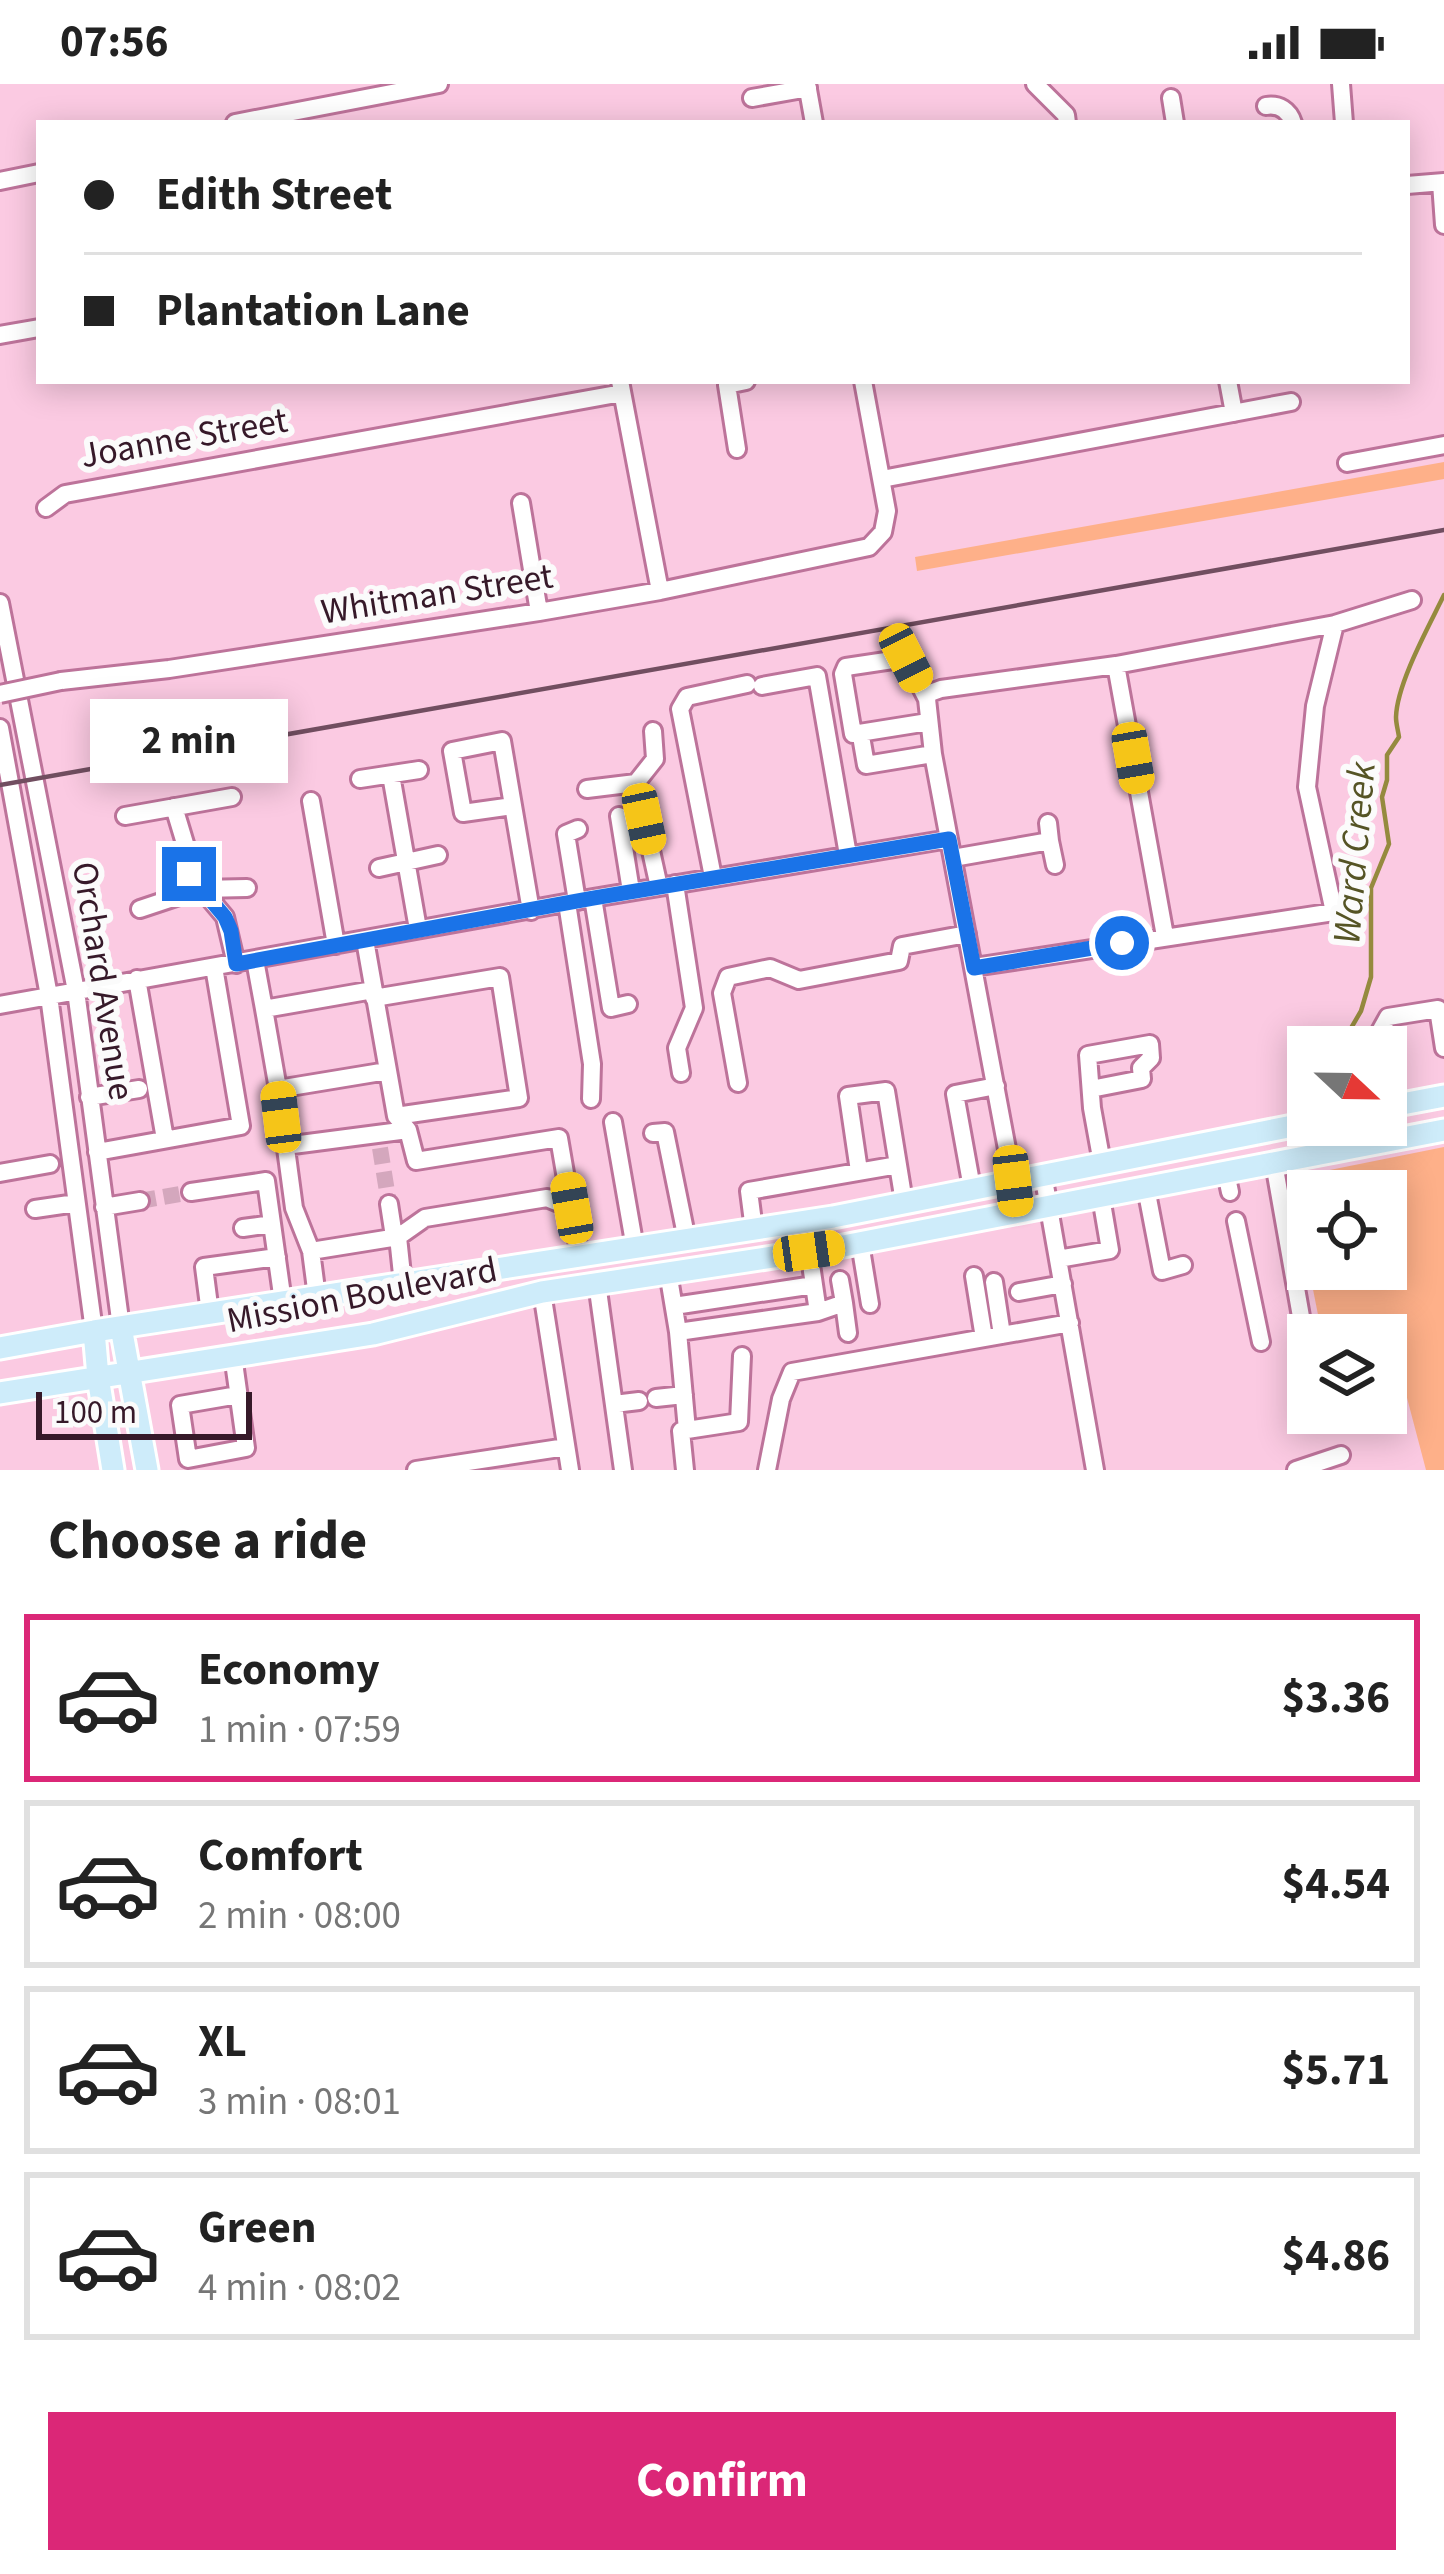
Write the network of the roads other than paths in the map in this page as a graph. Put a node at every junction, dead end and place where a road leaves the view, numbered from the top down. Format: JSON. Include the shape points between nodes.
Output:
{"nodes":[{"id":1,"x":439,"y":84,"type":"edge"},
{"id":2,"x":1035,"y":84,"type":"edge"},
{"id":3,"x":1342,"y":84,"type":"edge"},
{"id":4,"x":807,"y":86,"type":"edge"},
{"id":5,"x":402,"y":87,"type":"edge"},
{"id":6,"x":351,"y":92,"type":"edge"},
{"id":7,"x":752,"y":98,"type":"dead end"},
{"id":8,"x":1171,"y":98,"type":"dead end"},
{"id":9,"x":1266,"y":106,"type":"dead end"},
{"id":10,"x":246,"y":120,"type":"edge"},
{"id":11,"x":813,"y":120,"type":"edge"},
{"id":12,"x":1067,"y":120,"type":"edge"},
{"id":13,"x":1175,"y":120,"type":"edge"},
{"id":14,"x":1291,"y":120,"type":"edge"},
{"id":15,"x":1344,"y":120,"type":"edge"},
{"id":16,"x":36,"y":174,"type":"edge"},
{"id":17,"x":0,"y":181,"type":"edge"},
{"id":18,"x":1442,"y":182,"type":"edge"},
{"id":19,"x":1410,"y":185,"type":"edge"},
{"id":20,"x":1444,"y":225,"type":"edge"},
{"id":21,"x":36,"y":329,"type":"edge"},
{"id":22,"x":0,"y":335,"type":"edge"},
{"id":23,"x":732,"y":384,"type":"edge"},
{"id":24,"x":864,"y":384,"type":"edge"},
{"id":25,"x":1229,"y":384,"type":"edge"},
{"id":26,"x":621,"y":387,"type":"edge"},
{"id":27,"x":1292,"y":402,"type":"dead end"},
{"id":28,"x":1234,"y":413,"type":"junction"},
{"id":29,"x":1444,"y":445,"type":"edge"},
{"id":30,"x":737,"y":449,"type":"dead end"},
{"id":31,"x":1347,"y":463,"type":"dead end"},
{"id":32,"x":882,"y":479,"type":"junction"},
{"id":33,"x":521,"y":503,"type":"dead end"},
{"id":34,"x":46,"y":508,"type":"dead end"},
{"id":35,"x":660,"y":591,"type":"junction"},
{"id":36,"x":1412,"y":600,"type":"dead end"},
{"id":37,"x":0,"y":603,"type":"edge"},
{"id":38,"x":539,"y":612,"type":"junction"},
{"id":39,"x":1335,"y":624,"type":"junction"},
{"id":40,"x":1116,"y":665,"type":"junction"},
{"id":41,"x":0,"y":694,"type":"edge"},
{"id":42,"x":927,"y":699,"type":"junction"},
{"id":43,"x":928,"y":722,"type":"junction"},
{"id":44,"x":0,"y":728,"type":"edge"},
{"id":45,"x":653,"y":731,"type":"dead end"},
{"id":46,"x":862,"y":742,"type":"dead end"},
{"id":47,"x":933,"y":754,"type":"junction"},
{"id":48,"x":418,"y":770,"type":"dead end"},
{"id":49,"x":391,"y":775,"type":"junction"},
{"id":50,"x":360,"y":779,"type":"dead end"},
{"id":51,"x":636,"y":784,"type":"junction"},
{"id":52,"x":586,"y":789,"type":"dead end"},
{"id":53,"x":232,"y":797,"type":"dead end"},
{"id":54,"x":311,"y":801,"type":"dead end"},
{"id":55,"x":513,"y":806,"type":"junction"},
{"id":56,"x":174,"y":807,"type":"junction"},
{"id":57,"x":125,"y":816,"type":"dead end"},
{"id":58,"x":619,"y":816,"type":"dead end"},
{"id":59,"x":578,"y":829,"type":"dead end"},
{"id":60,"x":951,"y":849,"type":"junction"},
{"id":61,"x":438,"y":855,"type":"dead end"},
{"id":62,"x":848,"y":855,"type":"junction"},
{"id":63,"x":405,"y":862,"type":"junction"},
{"id":64,"x":1054,"y":865,"type":"dead end"},
{"id":65,"x":379,"y":868,"type":"dead end"},
{"id":66,"x":713,"y":878,"type":"junction"},
{"id":67,"x":667,"y":885,"type":"junction"},
{"id":68,"x":247,"y":888,"type":"dead end"},
{"id":69,"x":200,"y":890,"type":"junction"},
{"id":70,"x":631,"y":891,"type":"junction"},
{"id":71,"x":579,"y":900,"type":"junction"},
{"id":72,"x":140,"y":909,"type":"dead end"},
{"id":73,"x":531,"y":910,"type":"junction"},
{"id":74,"x":418,"y":929,"type":"junction"},
{"id":75,"x":968,"y":934,"type":"junction"},
{"id":76,"x":1165,"y":936,"type":"junction"},
{"id":77,"x":364,"y":940,"type":"junction"},
{"id":78,"x":337,"y":945,"type":"junction"},
{"id":79,"x":255,"y":960,"type":"junction"},
{"id":80,"x":236,"y":964,"type":"junction"},
{"id":81,"x":214,"y":968,"type":"junction"},
{"id":82,"x":974,"y":968,"type":"junction"},
{"id":83,"x":136,"y":979,"type":"junction"},
{"id":84,"x":76,"y":991,"type":"junction"},
{"id":85,"x":374,"y":994,"type":"junction"},
{"id":86,"x":49,"y":996,"type":"junction"},
{"id":87,"x":628,"y":1004,"type":"dead end"},
{"id":88,"x":0,"y":1005,"type":"edge"},
{"id":89,"x":264,"y":1009,"type":"junction"},
{"id":90,"x":1383,"y":1026,"type":"edge"},
{"id":91,"x":1444,"y":1048,"type":"edge"},
{"id":92,"x":387,"y":1071,"type":"junction"},
{"id":93,"x":681,"y":1073,"type":"dead end"},
{"id":94,"x":739,"y":1083,"type":"dead end"},
{"id":95,"x":996,"y":1086,"type":"junction"},
{"id":96,"x":139,"y":1089,"type":"dead end"},
{"id":97,"x":278,"y":1089,"type":"junction"},
{"id":98,"x":1091,"y":1089,"type":"dead end"},
{"id":99,"x":1444,"y":1096,"type":"edge"},
{"id":100,"x":89,"y":1097,"type":"junction"},
{"id":101,"x":590,"y":1099,"type":"dead end"},
{"id":102,"x":1407,"y":1103,"type":"edge"},
{"id":103,"x":613,"y":1122,"type":"dead end"},
{"id":104,"x":402,"y":1123,"type":"junction"},
{"id":105,"x":1287,"y":1127,"type":"edge"},
{"id":106,"x":1444,"y":1130,"type":"edge"},
{"id":107,"x":653,"y":1133,"type":"dead end"},
{"id":108,"x":165,"y":1139,"type":"junction"},
{"id":109,"x":285,"y":1146,"type":"junction"},
{"id":110,"x":97,"y":1152,"type":"junction"},
{"id":111,"x":1102,"y":1162,"type":"junction"},
{"id":112,"x":1274,"y":1163,"type":"junction"},
{"id":113,"x":50,"y":1164,"type":"dead end"},
{"id":114,"x":898,"y":1165,"type":"junction"},
{"id":115,"x":859,"y":1171,"type":"junction"},
{"id":116,"x":0,"y":1173,"type":"edge"},
{"id":117,"x":1043,"y":1174,"type":"junction"},
{"id":118,"x":1013,"y":1181,"type":"junction"},
{"id":119,"x":972,"y":1188,"type":"junction"},
{"id":120,"x":1146,"y":1188,"type":"junction"},
{"id":121,"x":191,"y":1192,"type":"tunnel mouth"},
{"id":122,"x":1101,"y":1197,"type":"junction"},
{"id":123,"x":140,"y":1202,"type":"tunnel mouth"},
{"id":124,"x":904,"y":1202,"type":"junction"},
{"id":125,"x":76,"y":1203,"type":"junction"},
{"id":126,"x":389,"y":1204,"type":"tunnel mouth"},
{"id":127,"x":104,"y":1207,"type":"junction"},
{"id":128,"x":1048,"y":1207,"type":"junction"},
{"id":129,"x":572,"y":1208,"type":"junction"},
{"id":130,"x":35,"y":1209,"type":"dead end"},
{"id":131,"x":1017,"y":1213,"type":"junction"},
{"id":132,"x":1236,"y":1221,"type":"dead end"},
{"id":133,"x":272,"y":1224,"type":"junction"},
{"id":134,"x":243,"y":1228,"type":"dead end"},
{"id":135,"x":754,"y":1230,"type":"junction"},
{"id":136,"x":398,"y":1238,"type":"junction"},
{"id":137,"x":687,"y":1240,"type":"junction"},
{"id":138,"x":860,"y":1243,"type":"junction"},
{"id":139,"x":635,"y":1248,"type":"junction"},
{"id":140,"x":311,"y":1251,"type":"junction"},
{"id":141,"x":809,"y":1251,"type":"junction"},
{"id":142,"x":580,"y":1256,"type":"junction"},
{"id":143,"x":277,"y":1257,"type":"junction"},
{"id":144,"x":1058,"y":1258,"type":"junction"},
{"id":145,"x":1183,"y":1264,"type":"dead end"},
{"id":146,"x":668,"y":1272,"type":"junction"},
{"id":147,"x":974,"y":1276,"type":"dead end"},
{"id":148,"x":840,"y":1280,"type":"dead end"},
{"id":149,"x":994,"y":1282,"type":"dead end"},
{"id":150,"x":597,"y":1283,"type":"junction"},
{"id":151,"x":404,"y":1284,"type":"junction"},
{"id":152,"x":1063,"y":1284,"type":"junction"},
{"id":153,"x":814,"y":1286,"type":"junction"},
{"id":154,"x":542,"y":1292,"type":"junction"},
{"id":155,"x":1019,"y":1292,"type":"dead end"},
{"id":156,"x":317,"y":1297,"type":"junction"},
{"id":157,"x":283,"y":1302,"type":"junction"},
{"id":158,"x":844,"y":1303,"type":"junction"},
{"id":159,"x":869,"y":1304,"type":"dead end"},
{"id":160,"x":674,"y":1306,"type":"junction"},
{"id":161,"x":818,"y":1312,"type":"junction"},
{"id":162,"x":210,"y":1313,"type":"junction"},
{"id":163,"x":1301,"y":1314,"type":"edge"},
{"id":164,"x":1070,"y":1323,"type":"junction"},
{"id":165,"x":121,"y":1327,"type":"junction"},
{"id":166,"x":94,"y":1331,"type":"junction"},
{"id":167,"x":678,"y":1332,"type":"junction"},
{"id":168,"x":848,"y":1333,"type":"dead end"},
{"id":169,"x":993,"y":1337,"type":"junction"},
{"id":170,"x":1261,"y":1342,"type":"dead end"},
{"id":171,"x":0,"y":1348,"type":"edge"},
{"id":172,"x":233,"y":1355,"type":"junction"},
{"id":173,"x":742,"y":1356,"type":"dead end"},
{"id":174,"x":130,"y":1371,"type":"junction"},
{"id":175,"x":98,"y":1377,"type":"junction"},
{"id":176,"x":0,"y":1393,"type":"edge"},
{"id":177,"x":238,"y":1395,"type":"junction"},
{"id":178,"x":684,"y":1395,"type":"junction"},
{"id":179,"x":614,"y":1404,"type":"junction"},
{"id":180,"x":687,"y":1430,"type":"junction"},
{"id":181,"x":566,"y":1448,"type":"junction"},
{"id":182,"x":1341,"y":1455,"type":"dead end"},
{"id":183,"x":113,"y":1470,"type":"edge"},
{"id":184,"x":147,"y":1470,"type":"edge"},
{"id":185,"x":416,"y":1470,"type":"edge"},
{"id":186,"x":570,"y":1470,"type":"edge"},
{"id":187,"x":623,"y":1470,"type":"edge"},
{"id":188,"x":685,"y":1470,"type":"edge"},
{"id":189,"x":767,"y":1470,"type":"edge"},
{"id":190,"x":1095,"y":1470,"type":"edge"},
{"id":191,"x":1296,"y":1470,"type":"edge"}],
"edges":[{"from":1,"to":5,"type":"street"},
{"from":2,"to":12,"type":"street"},
{"from":3,"to":15,"type":"street"},
{"from":4,"to":7,"type":"street"},
{"from":4,"to":11,"type":"street"},
{"from":5,"to":6,"type":"street"},
{"from":6,"to":10,"type":"street"},
{"from":8,"to":13,"type":"street"},
{"from":9,"to":14,"type":"street"},
{"from":16,"to":17,"type":"street"},
{"from":18,"to":19,"type":"street"},
{"from":18,"to":20,"type":"street"},
{"from":21,"to":22,"type":"street"},
{"from":23,"to":30,"type":"street"},
{"from":24,"to":32,"type":"street"},
{"from":25,"to":28,"type":"street"},
{"from":26,"to":34,"type":"street","name":"Joanne Street","via":[[64,494]]},
{"from":26,"to":35,"type":"street"},
{"from":27,"to":28,"type":"street"},
{"from":28,"to":32,"type":"street"},
{"from":29,"to":31,"type":"street"},
{"from":32,"to":35,"type":"street","name":"Whitman Street","via":[[886,524],[869,547]]},
{"from":33,"to":38,"type":"street"},
{"from":35,"to":38,"type":"street","name":"Whitman Street"},
{"from":36,"to":39,"type":"street"},
{"from":37,"to":84,"type":"street","name":"Orchard Avenue"},
{"from":38,"to":41,"type":"street","name":"Whitman Street","bridge":true},
{"from":39,"to":40,"type":"street"},
{"from":39,"to":76,"type":"street","via":[[1307,787],[1334,912]]},
{"from":40,"to":42,"type":"street","via":[[941,689]]},
{"from":40,"to":76,"type":"street"},
{"from":42,"to":43,"type":"street"},
{"from":42,"to":43,"type":"street","via":[[906,658],[843,674],[853,734]]},
{"from":43,"to":47,"type":"street"},
{"from":44,"to":86,"type":"street","name":"Orchard Avenue"},
{"from":45,"to":51,"type":"street","via":[[655,759]]},
{"from":46,"to":47,"type":"street","via":[[866,764]]},
{"from":47,"to":60,"type":"street"},
{"from":48,"to":49,"type":"street"},
{"from":49,"to":50,"type":"street"},
{"from":49,"to":63,"type":"street"},
{"from":51,"to":52,"type":"street"},
{"from":51,"to":67,"type":"street"},
{"from":53,"to":56,"type":"street"},
{"from":54,"to":78,"type":"street"},
{"from":55,"to":55,"type":"street","via":[[502,741],[452,751],[463,813]]},
{"from":55,"to":73,"type":"street"},
{"from":56,"to":57,"type":"street"},
{"from":56,"to":69,"type":"street"},
{"from":58,"to":70,"type":"street"},
{"from":59,"to":71,"type":"street","via":[[566,834]]},
{"from":60,"to":62,"type":"street"},
{"from":60,"to":64,"type":"street","via":[[1049,832]]},
{"from":60,"to":75,"type":"street"},
{"from":61,"to":63,"type":"street"},
{"from":62,"to":66,"type":"street"},
{"from":62,"to":66,"type":"street","via":[[818,676],[755,685],[687,697],[680,709]]},
{"from":63,"to":65,"type":"street"},
{"from":63,"to":74,"type":"street"},
{"from":66,"to":67,"type":"street"},
{"from":67,"to":70,"type":"street"},
{"from":67,"to":93,"type":"street","via":[[694,1008],[677,1048]]},
{"from":68,"to":69,"type":"street"},
{"from":69,"to":72,"type":"street"},
{"from":69,"to":80,"type":"street","via":[[225,917]]},
{"from":70,"to":71,"type":"street"},
{"from":71,"to":73,"type":"street"},
{"from":71,"to":87,"type":"street","via":[[610,1008]]},
{"from":71,"to":101,"type":"street"},
{"from":73,"to":74,"type":"street"},
{"from":74,"to":77,"type":"street"},
{"from":75,"to":82,"type":"street"},
{"from":75,"to":94,"type":"street","via":[[902,946],[898,961],[799,980],[770,968],[728,976],[722,993]]},
{"from":76,"to":82,"type":"street"},
{"from":77,"to":78,"type":"street"},
{"from":77,"to":85,"type":"street"},
{"from":78,"to":79,"type":"street"},
{"from":79,"to":80,"type":"street"},
{"from":79,"to":89,"type":"street"},
{"from":80,"to":81,"type":"street"},
{"from":81,"to":83,"type":"street"},
{"from":81,"to":108,"type":"street","via":[[241,1126]]},
{"from":82,"to":95,"type":"street"},
{"from":83,"to":84,"type":"street"},
{"from":83,"to":108,"type":"street"},
{"from":84,"to":86,"type":"street"},
{"from":84,"to":100,"type":"street","name":"Orchard Avenue"},
{"from":85,"to":89,"type":"street"},
{"from":85,"to":92,"type":"street"},
{"from":85,"to":104,"type":"street","via":[[500,977],[520,1098]]},
{"from":86,"to":88,"type":"street"},
{"from":86,"to":125,"type":"street","name":"Orchard Avenue"},
{"from":89,"to":97,"type":"street"},
{"from":90,"to":91,"type":"street","via":[[1388,1017],[1438,1009]]},
{"from":92,"to":97,"type":"street"},
{"from":92,"to":104,"type":"street"},
{"from":95,"to":118,"type":"street"},
{"from":95,"to":119,"type":"street","via":[[955,1094]]},
{"from":96,"to":100,"type":"street"},
{"from":97,"to":109,"type":"street"},
{"from":98,"to":111,"type":"street"},
{"from":99,"to":102,"type":"main road"},
{"from":100,"to":110,"type":"street","name":"Orchard Avenue"},
{"from":103,"to":139,"type":"street"},
{"from":104,"to":109,"type":"street","via":[[378,1140]]},
{"from":104,"to":129,"type":"street","via":[[416,1161],[560,1138]]},
{"from":105,"to":111,"type":"main road","name":"Mission Boulevard"},
{"from":106,"to":112,"type":"main road","name":"Mission Boulevard"},
{"from":107,"to":137,"type":"street","via":[[665,1132]]},
{"from":108,"to":110,"type":"street"},
{"from":109,"to":140,"type":"street","via":[[294,1208]]},
{"from":110,"to":127,"type":"street","name":"Orchard Avenue"},
{"from":111,"to":117,"type":"main road","name":"Mission Boulevard"},
{"from":112,"to":120,"type":"main road","name":"Mission Boulevard","via":[[1228,1182]]},
{"from":112,"to":163,"type":"street"},
{"from":113,"to":116,"type":"street"},
{"from":114,"to":115,"type":"street"},
{"from":114,"to":115,"type":"street","via":[[886,1090],[848,1096]]},
{"from":114,"to":124,"type":"street"},
{"from":115,"to":135,"type":"street","via":[[749,1191]]},
{"from":117,"to":118,"type":"main road","name":"Mission Boulevard"},
{"from":117,"to":128,"type":"street"},
{"from":118,"to":119,"type":"main road","name":"Mission Boulevard"},
{"from":118,"to":131,"type":"street"},
{"from":119,"to":124,"type":"main road","name":"Mission Boulevard"},
{"from":120,"to":122,"type":"main road","name":"Mission Boulevard"},
{"from":120,"to":145,"type":"street","via":[[1162,1270]]},
{"from":121,"to":133,"type":"street","via":[[266,1181]]},
{"from":122,"to":128,"type":"main road","name":"Mission Boulevard"},
{"from":122,"to":144,"type":"street","via":[[1110,1250]]},
{"from":123,"to":127,"type":"street"},
{"from":124,"to":135,"type":"main road","name":"Mission Boulevard"},
{"from":125,"to":130,"type":"street"},
{"from":125,"to":166,"type":"street","name":"Orchard Avenue"},
{"from":126,"to":136,"type":"street"},
{"from":127,"to":165,"type":"street","name":"Orchard Avenue"},
{"from":128,"to":131,"type":"main road","name":"Mission Boulevard"},
{"from":128,"to":144,"type":"street"},
{"from":129,"to":136,"type":"street","via":[[547,1198],[425,1218]]},
{"from":129,"to":142,"type":"street"},
{"from":131,"to":138,"type":"main road","name":"Mission Boulevard"},
{"from":132,"to":170,"type":"street"},
{"from":133,"to":134,"type":"street"},
{"from":133,"to":143,"type":"street"},
{"from":135,"to":137,"type":"main road","name":"Mission Boulevard"},
{"from":136,"to":140,"type":"street"},
{"from":136,"to":151,"type":"street"},
{"from":137,"to":139,"type":"main road","name":"Mission Boulevard"},
{"from":138,"to":141,"type":"main road","name":"Mission Boulevard"},
{"from":138,"to":159,"type":"street"},
{"from":139,"to":142,"type":"main road","name":"Mission Boulevard"},
{"from":140,"to":156,"type":"street"},
{"from":141,"to":146,"type":"main road","name":"Mission Boulevard"},
{"from":141,"to":153,"type":"street"},
{"from":142,"to":151,"type":"main road","name":"Mission Boulevard"},
{"from":143,"to":157,"type":"street"},
{"from":143,"to":162,"type":"street","via":[[204,1268]]},
{"from":144,"to":152,"type":"street"},
{"from":146,"to":150,"type":"main road","name":"Mission Boulevard"},
{"from":146,"to":160,"type":"street"},
{"from":147,"to":169,"type":"street"},
{"from":148,"to":158,"type":"street"},
{"from":149,"to":169,"type":"street"},
{"from":150,"to":154,"type":"main road","name":"Mission Boulevard"},
{"from":150,"to":179,"type":"street"},
{"from":151,"to":156,"type":"main road","name":"Mission Boulevard"},
{"from":152,"to":155,"type":"street"},
{"from":152,"to":164,"type":"street"},
{"from":153,"to":160,"type":"street"},
{"from":153,"to":161,"type":"street"},
{"from":154,"to":172,"type":"main road","name":"Mission Boulevard","via":[[373,1334]]},
{"from":154,"to":181,"type":"street"},
{"from":156,"to":157,"type":"main road","name":"Mission Boulevard"},
{"from":157,"to":162,"type":"main road","name":"Mission Boulevard"},
{"from":158,"to":161,"type":"street"},
{"from":158,"to":168,"type":"street"},
{"from":160,"to":167,"type":"street"},
{"from":161,"to":167,"type":"street"},
{"from":162,"to":165,"type":"main road","name":"Mission Boulevard"},
{"from":164,"to":169,"type":"street"},
{"from":164,"to":190,"type":"street"},
{"from":165,"to":166,"type":"main road","name":"Mission Boulevard"},
{"from":165,"to":174,"type":"main road","name":"Orchard Avenue"},
{"from":166,"to":171,"type":"main road","name":"Mission Boulevard"},
{"from":166,"to":175,"type":"main road","name":"Orchard Avenue"},
{"from":167,"to":178,"type":"street"},
{"from":169,"to":189,"type":"street","via":[[792,1372]]},
{"from":172,"to":174,"type":"main road","name":"Mission Boulevard"},
{"from":172,"to":177,"type":"street"},
{"from":173,"to":180,"type":"street","via":[[739,1422]]},
{"from":174,"to":175,"type":"main road","name":"Mission Boulevard"},
{"from":174,"to":184,"type":"main road","name":"Orchard Avenue"},
{"from":175,"to":176,"type":"main road","name":"Mission Boulevard"},
{"from":175,"to":183,"type":"main road","name":"Orchard Avenue"},
{"from":177,"to":177,"type":"street","via":[[246,1448],[188,1459],[180,1405]]},
{"from":178,"to":179,"type":"street"},
{"from":178,"to":180,"type":"street"},
{"from":179,"to":187,"type":"street"},
{"from":180,"to":188,"type":"street"},
{"from":181,"to":185,"type":"street"},
{"from":181,"to":186,"type":"street"},
{"from":182,"to":191,"type":"street"}]}
